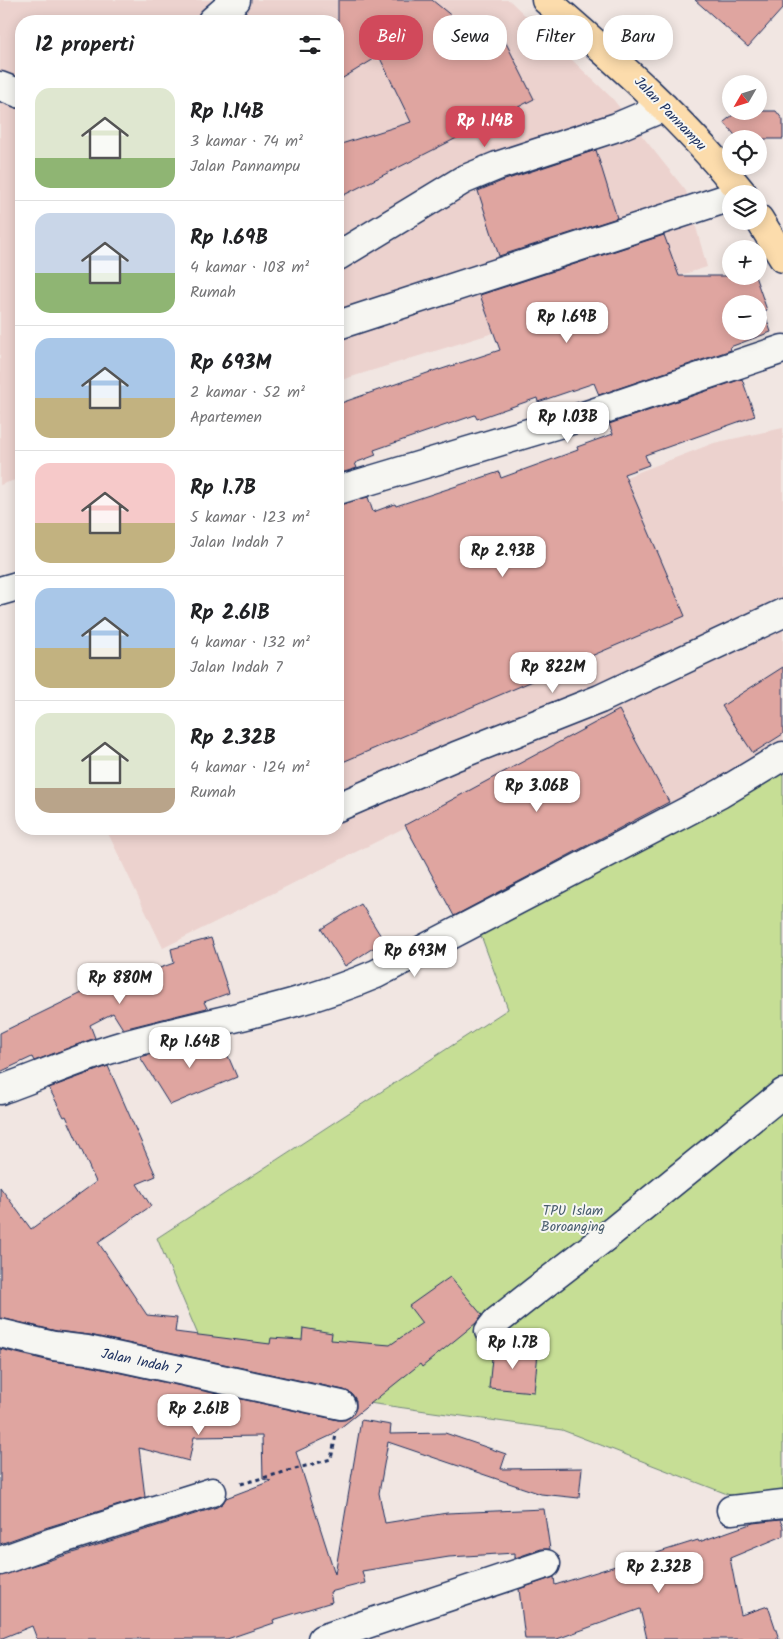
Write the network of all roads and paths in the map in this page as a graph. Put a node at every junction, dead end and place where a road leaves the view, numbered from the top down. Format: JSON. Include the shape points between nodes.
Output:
{"nodes":[{"id":1,"x":236,"y":0,"type":"edge"},
{"id":2,"x":546,"y":0,"type":"edge"},
{"id":3,"x":219,"y":15,"type":"edge"},
{"id":4,"x":0,"y":86,"type":"edge"},
{"id":5,"x":15,"y":92,"type":"edge"},
{"id":6,"x":664,"y":107,"type":"junction"},
{"id":7,"x":732,"y":185,"type":"edge"},
{"id":8,"x":722,"y":200,"type":"edge"},
{"id":9,"x":766,"y":230,"type":"edge"},
{"id":10,"x":344,"y":252,"type":"edge"},
{"id":11,"x":783,"y":258,"type":"edge"},
{"id":12,"x":344,"y":323,"type":"edge"},
{"id":13,"x":783,"y":349,"type":"edge"},
{"id":14,"x":344,"y":488,"type":"edge"},
{"id":15,"x":15,"y":586,"type":"edge"},
{"id":16,"x":0,"y":591,"type":"edge"},
{"id":17,"x":783,"y":613,"type":"edge"},
{"id":18,"x":783,"y":756,"type":"edge"},
{"id":19,"x":344,"y":804,"type":"edge"},
{"id":20,"x":0,"y":1090,"type":"edge"},
{"id":21,"x":783,"y":1094,"type":"edge"},
{"id":22,"x":489,"y":1331,"type":"dead end"},
{"id":23,"x":0,"y":1333,"type":"edge"},
{"id":24,"x":341,"y":1405,"type":"dead end"},
{"id":25,"x":332,"y":1459,"type":"dead end"},
{"id":26,"x":212,"y":1492,"type":"joint"},
{"id":27,"x":783,"y":1504,"type":"edge"},
{"id":28,"x":731,"y":1510,"type":"dead end"},
{"id":29,"x":0,"y":1561,"type":"edge"},
{"id":30,"x":546,"y":1564,"type":"dead end"},
{"id":31,"x":322,"y":1639,"type":"edge"}],
"edges":[{"from":1,"to":3,"type":"street"},
{"from":2,"to":6,"type":"main road","name":"Jalan Pannampu"},
{"from":4,"to":5,"type":"street"},
{"from":6,"to":7,"type":"main road","name":"Jalan Pannampu","via":[[689,131]]},
{"from":6,"to":10,"type":"street","via":[[617,127],[463,180]]},
{"from":8,"to":12,"type":"street"},
{"from":9,"to":11,"type":"main road"},
{"from":13,"to":14,"type":"street","via":[[575,419]]},
{"from":15,"to":16,"type":"street"},
{"from":17,"to":19,"type":"street","via":[[600,699]]},
{"from":18,"to":20,"type":"street","via":[[720,794],[376,974],[302,1000],[120,1046]]},
{"from":21,"to":22,"type":"street","via":[[496,1322]]},
{"from":23,"to":24,"type":"street","name":"Jalan Indah 7"},
{"from":25,"to":26,"type":"path"},
{"from":26,"to":29,"type":"street"},
{"from":27,"to":28,"type":"street"},
{"from":30,"to":31,"type":"street"}]}
